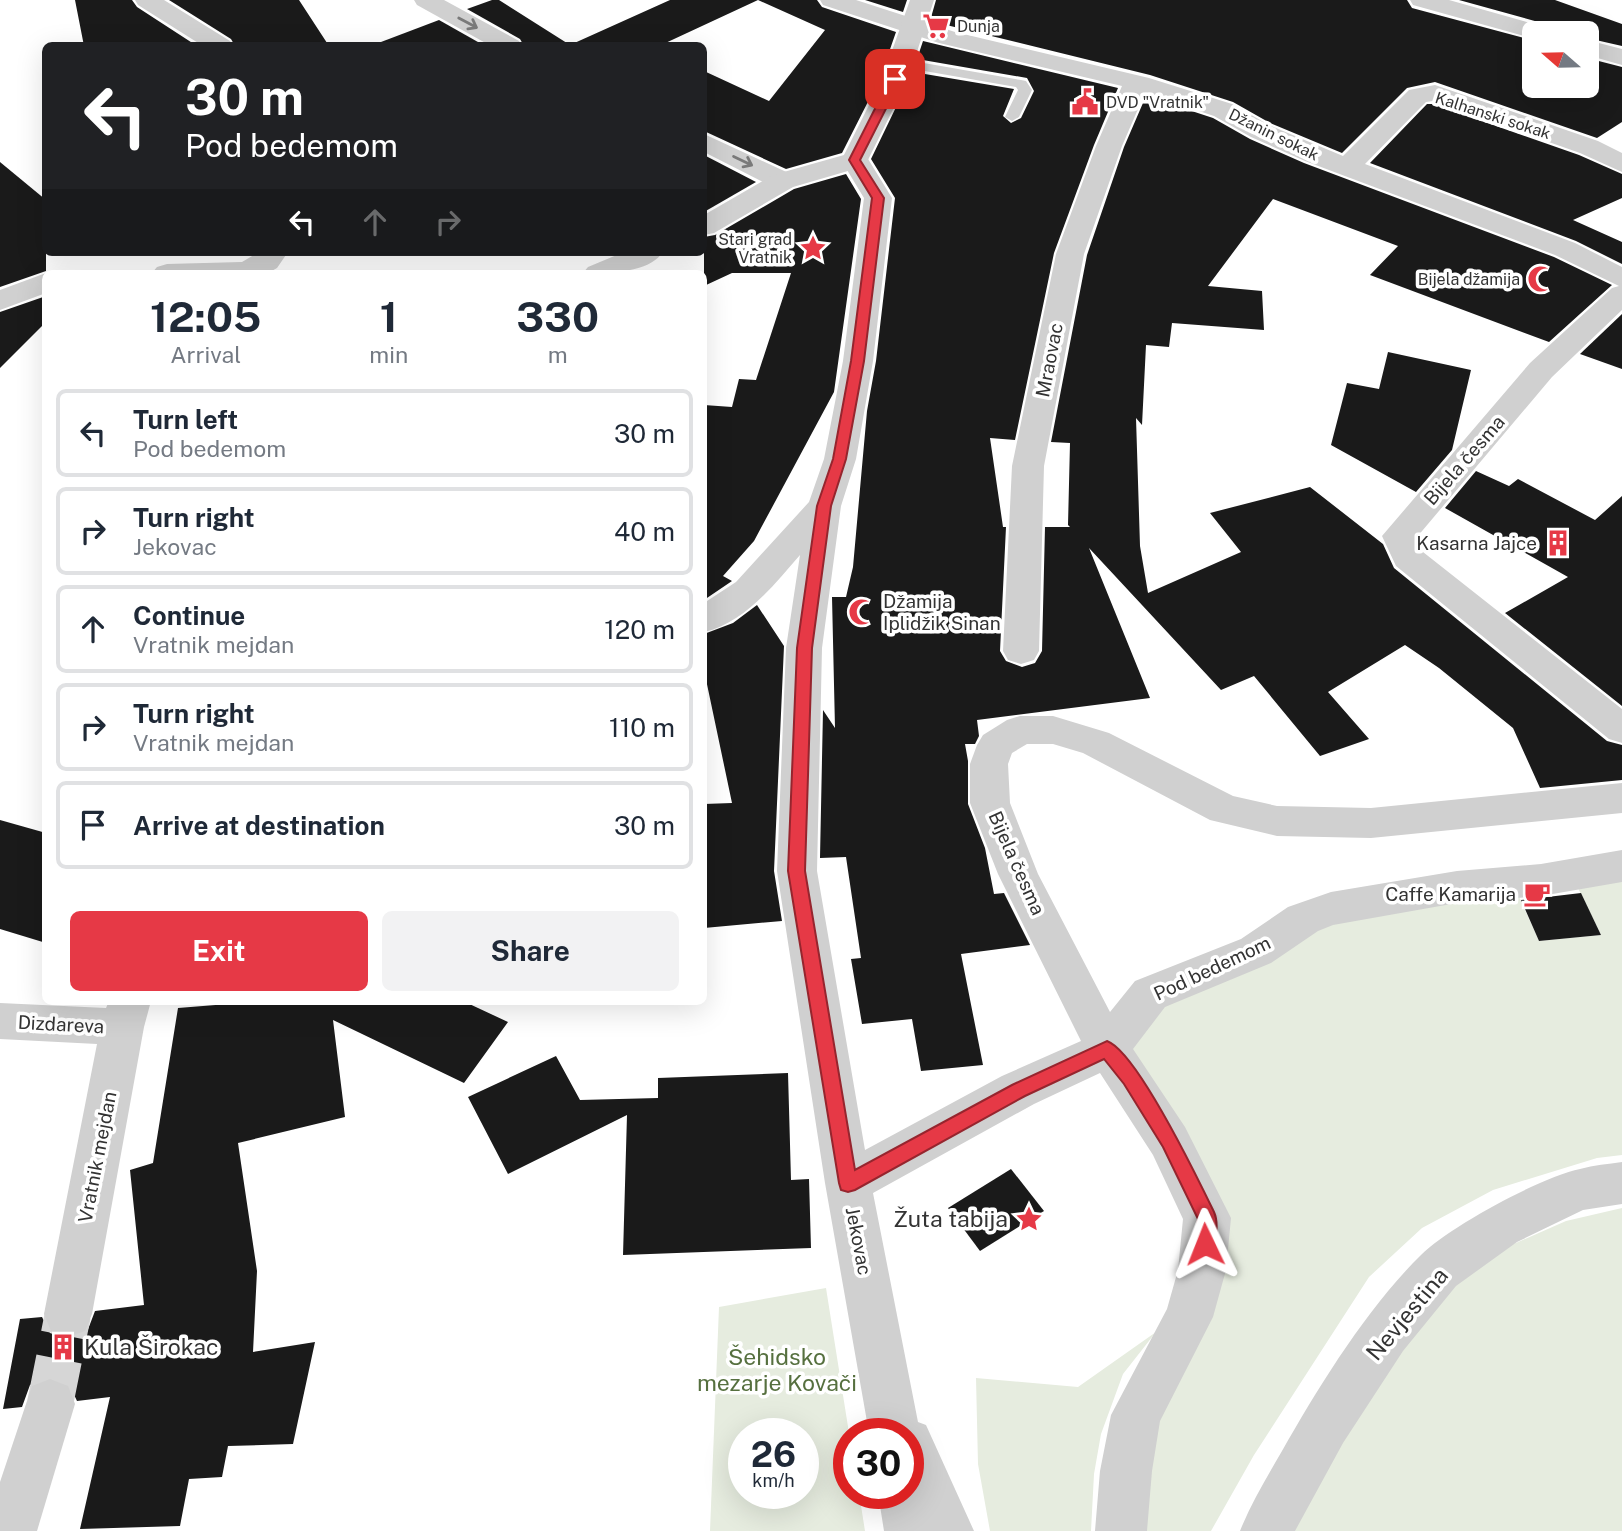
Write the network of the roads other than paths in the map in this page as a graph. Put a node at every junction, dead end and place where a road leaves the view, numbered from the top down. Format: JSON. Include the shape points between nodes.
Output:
{"nodes":[{"id":1,"x":147,"y":0,"type":"edge"},
{"id":2,"x":426,"y":0,"type":"edge"},
{"id":3,"x":832,"y":0,"type":"edge"},
{"id":4,"x":922,"y":0,"type":"edge"},
{"id":5,"x":1422,"y":0,"type":"edge"},
{"id":6,"x":913,"y":28,"type":"junction"},
{"id":7,"x":1522,"y":28,"type":"edge"},
{"id":8,"x":215,"y":42,"type":"edge"},
{"id":9,"x":503,"y":42,"type":"edge"},
{"id":10,"x":1600,"y":51,"type":"edge"},
{"id":11,"x":1622,"y":57,"type":"edge"},
{"id":12,"x":901,"y":63,"type":"junction"},
{"id":13,"x":1140,"y":83,"type":"junction"},
{"id":14,"x":1012,"y":117,"type":"dead end"},
{"id":15,"x":707,"y":143,"type":"edge"},
{"id":16,"x":855,"y":160,"type":"junction"},
{"id":17,"x":1622,"y":164,"type":"edge"},
{"id":18,"x":1347,"y":167,"type":"junction"},
{"id":19,"x":783,"y":181,"type":"junction"},
{"id":20,"x":707,"y":224,"type":"edge"},
{"id":21,"x":272,"y":256,"type":"edge"},
{"id":22,"x":639,"y":256,"type":"edge"},
{"id":23,"x":251,"y":270,"type":"edge"},
{"id":24,"x":605,"y":270,"type":"edge"},
{"id":25,"x":1622,"y":278,"type":"edge"},
{"id":26,"x":42,"y":284,"type":"edge"},
{"id":27,"x":1622,"y":293,"type":"edge"},
{"id":28,"x":0,"y":300,"type":"edge"},
{"id":29,"x":824,"y":506,"type":"junction"},
{"id":30,"x":707,"y":618,"type":"edge"},
{"id":31,"x":1021,"y":651,"type":"dead end"},
{"id":32,"x":1622,"y":729,"type":"edge"},
{"id":33,"x":1622,"y":798,"type":"edge"},
{"id":34,"x":1622,"y":866,"type":"edge"},
{"id":35,"x":126,"y":1014,"type":"edge"},
{"id":36,"x":0,"y":1021,"type":"edge"},
{"id":37,"x":1107,"y":1049,"type":"junction"},
{"id":38,"x":1622,"y":1182,"type":"edge"},
{"id":39,"x":848,"y":1183,"type":"junction"},
{"id":40,"x":68,"y":1314,"type":"tunnel mouth"},
{"id":41,"x":50,"y":1404,"type":"tunnel mouth"},
{"id":42,"x":897,"y":1418,"type":"edge"},
{"id":43,"x":924,"y":1481,"type":"edge"},
{"id":44,"x":907,"y":1509,"type":"edge"},
{"id":45,"x":11,"y":1531,"type":"edge"},
{"id":46,"x":910,"y":1531,"type":"edge"},
{"id":47,"x":948,"y":1531,"type":"edge"},
{"id":48,"x":1121,"y":1531,"type":"edge"},
{"id":49,"x":1266,"y":1531,"type":"edge"}],
"edges":[{"from":1,"to":8,"type":"street"},
{"from":2,"to":9,"type":"street","one_way":true},
{"from":3,"to":6,"type":"street","name":"Džanin sokak"},
{"from":4,"to":6,"type":"street"},
{"from":5,"to":7,"type":"street"},
{"from":6,"to":12,"type":"street"},
{"from":6,"to":13,"type":"street","name":"Džanin sokak"},
{"from":10,"to":11,"type":"street"},
{"from":12,"to":14,"type":"lane","via":[[1021,84],[1025,90]]},
{"from":12,"to":16,"type":"street"},
{"from":13,"to":18,"type":"street","name":"Džanin sokak","via":[[1223,110]]},
{"from":13,"to":31,"type":"street","name":"Mraovac","via":[[1109,146],[1070,254],[1028,466]]},
{"from":15,"to":19,"type":"street","one_way":true},
{"from":16,"to":19,"type":"street"},
{"from":16,"to":29,"type":"street","via":[[878,198],[858,361],[839,459]]},
{"from":17,"to":18,"type":"street","name":"Kalhanski sokak","via":[[1589,147],[1435,93],[1418,94]]},
{"from":18,"to":25,"type":"street","name":"Džanin sokak","via":[[1565,249]]},
{"from":19,"to":20,"type":"street"},
{"from":21,"to":23,"type":"street"},
{"from":22,"to":24,"type":"street"},
{"from":26,"to":28,"type":"street"},
{"from":27,"to":32,"type":"street","name":"Bijela česma","via":[[1541,370],[1399,536],[1408,558]]},
{"from":29,"to":30,"type":"street","via":[[748,591]]},
{"from":29,"to":39,"type":"street","name":"Jekovac","via":[[804,648],[797,871]]},
{"from":33,"to":37,"type":"street","name":"Bijela česma","via":[[1371,823],[1276,821],[1224,809],[1096,743],[1054,730],[1020,730],[996,745],[992,754],[990,803],[1018,874]]},
{"from":34,"to":37,"type":"street","name":"Pod bedemom","via":[[1331,909],[1303,919],[1256,951],[1150,994]]},
{"from":35,"to":36,"type":"street","name":"Dizdareva"},
{"from":35,"to":40,"type":"street","name":"Vratnik mejdan"},
{"from":37,"to":39,"type":"street","name":"Pod bedemom","via":[[1018,1090]]},
{"from":37,"to":48,"type":"street","name":"Bijela česma","via":[[1169,1141],[1207,1218],[1202,1270],[1189,1317],[1136,1415]]},
{"from":38,"to":49,"type":"street","name":"Nevjestina","via":[[1578,1190],[1511,1222],[1439,1270],[1386,1334],[1325,1425]]},
{"from":39,"to":42,"type":"street","name":"Jekovac"},
{"from":41,"to":45,"type":"street"},
{"from":43,"to":47,"type":"street"},
{"from":44,"to":46,"type":"street"}]}
